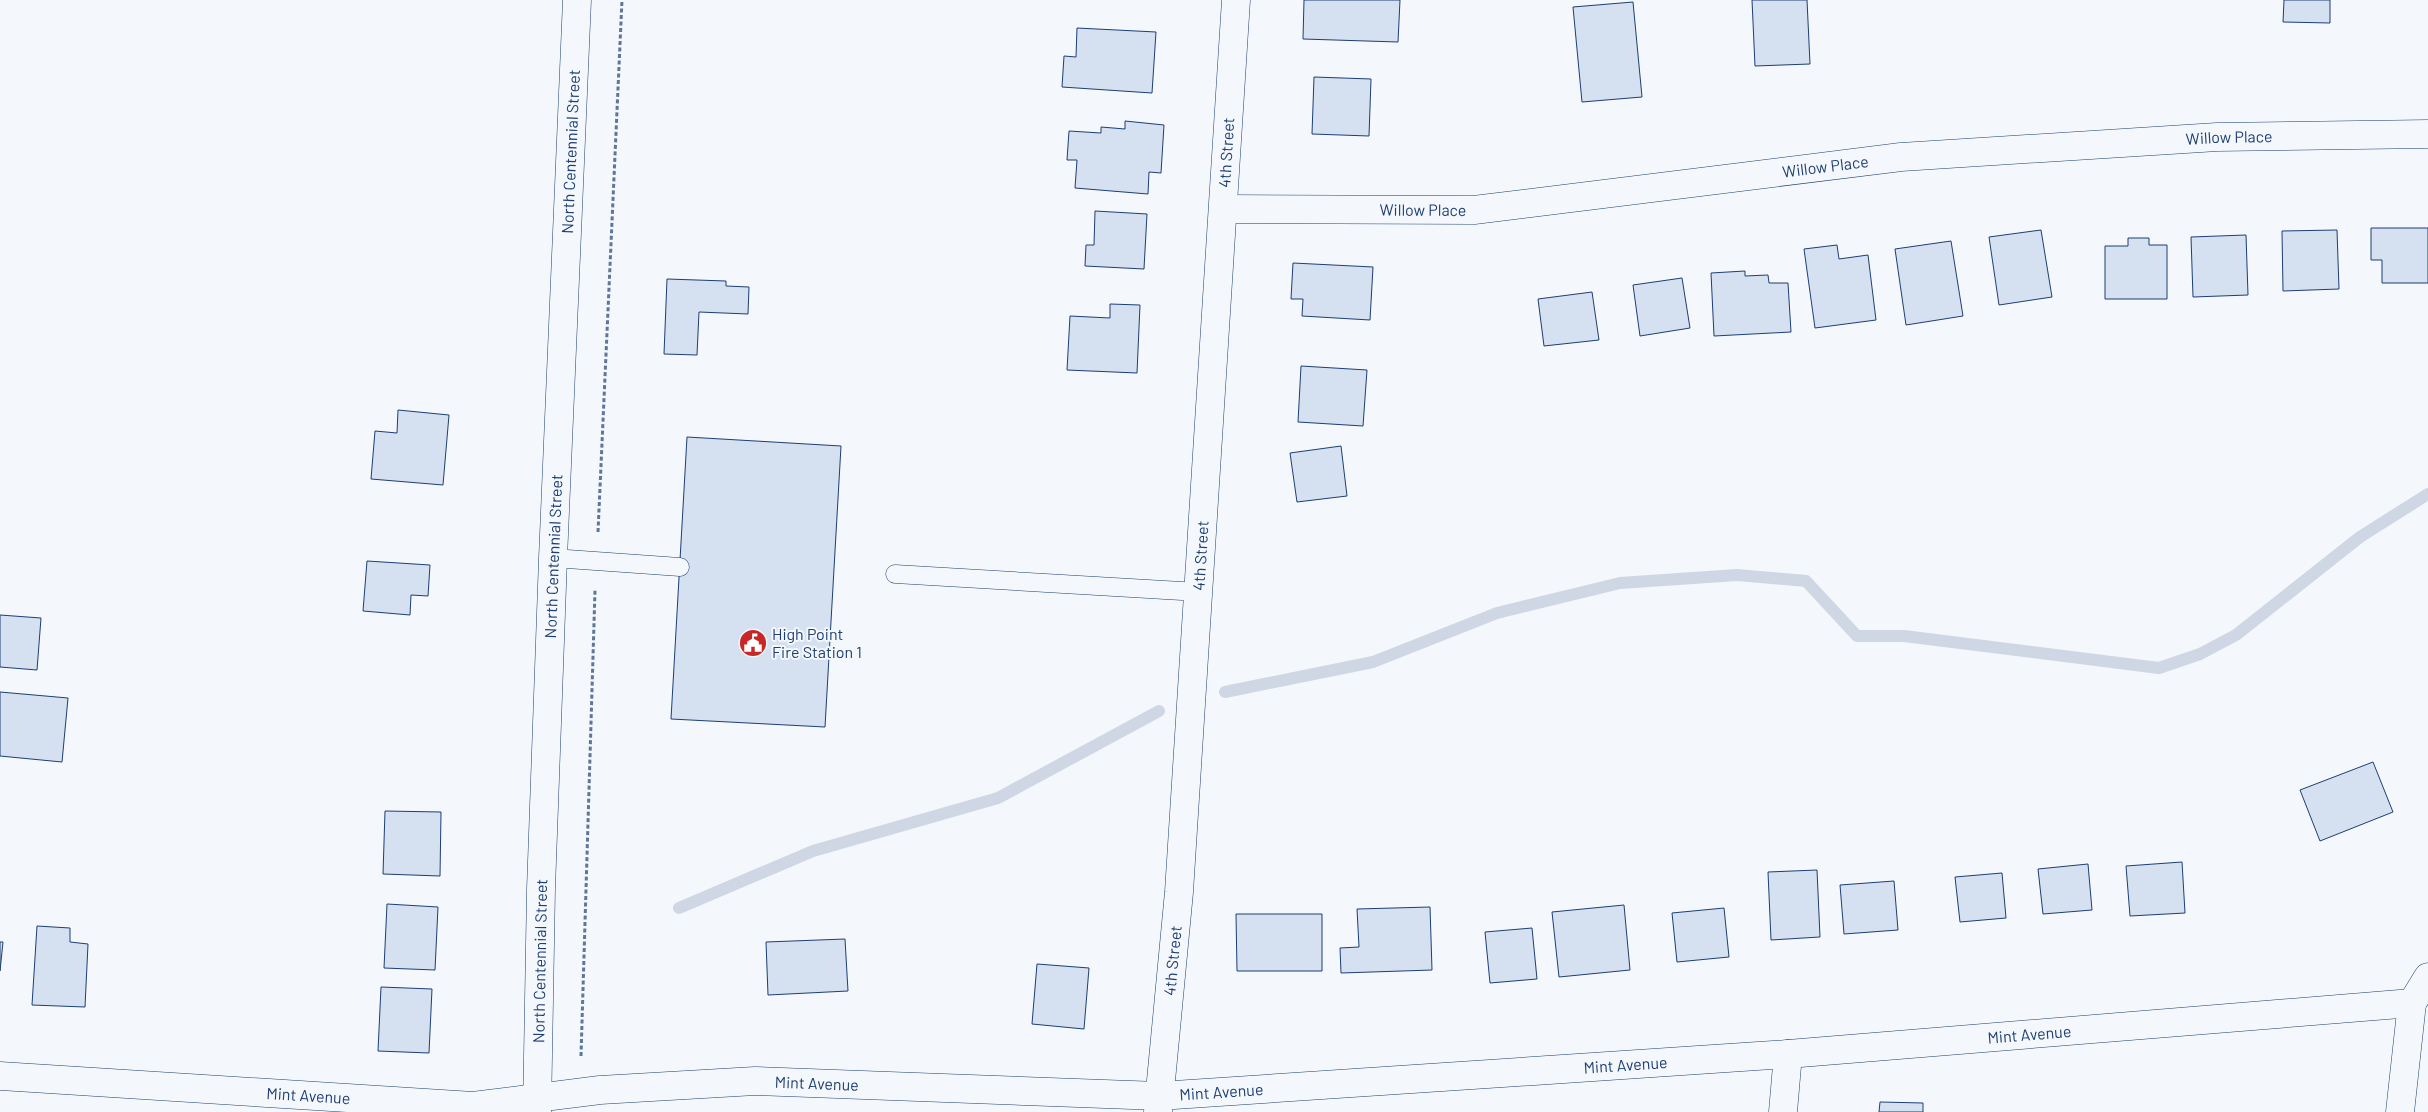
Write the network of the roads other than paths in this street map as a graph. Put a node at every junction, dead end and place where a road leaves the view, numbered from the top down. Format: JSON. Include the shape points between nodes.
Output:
{"nodes":[{"id":1,"x":577,"y":0,"type":"edge"},
{"id":2,"x":1236,"y":0,"type":"edge"},
{"id":3,"x":2428,"y":134,"type":"edge"},
{"id":4,"x":1224,"y":209,"type":"junction"},
{"id":5,"x":553,"y":558,"type":"junction"},
{"id":6,"x":680,"y":567,"type":"dead end"},
{"id":7,"x":894,"y":574,"type":"dead end"},
{"id":8,"x":1199,"y":592,"type":"junction"},
{"id":9,"x":2428,"y":977,"type":"edge"},
{"id":10,"x":2412,"y":1003,"type":"junction"},
{"id":11,"x":1788,"y":1054,"type":"junction"},
{"id":12,"x":0,"y":1076,"type":"edge"},
{"id":13,"x":1159,"y":1104,"type":"edge"},
{"id":14,"x":537,"y":1105,"type":"edge"},
{"id":15,"x":1783,"y":1112,"type":"edge"},
{"id":16,"x":2400,"y":1112,"type":"edge"}],
"edges":[{"from":1,"to":5,"type":"street","name":"North Centennial Street"},
{"from":2,"to":4,"type":"street","name":"4th Street"},
{"from":3,"to":4,"type":"street","name":"Willow Place","via":[[2217,137],[1901,157],[1474,210]]},
{"from":4,"to":8,"type":"street","name":"4th Street"},
{"from":5,"to":6,"type":"lane"},
{"from":5,"to":14,"type":"street","name":"North Centennial Street"},
{"from":7,"to":8,"type":"lane"},
{"from":8,"to":13,"type":"street","name":"4th Street","via":[[1179,892]]},
{"from":9,"to":10,"type":"street"},
{"from":10,"to":11,"type":"street","name":"Mint Avenue"},
{"from":10,"to":16,"type":"street"},
{"from":11,"to":13,"type":"street","name":"Mint Avenue"},
{"from":11,"to":15,"type":"street"},
{"from":12,"to":14,"type":"street","name":"Mint Avenue","via":[[473,1106]]},
{"from":13,"to":14,"type":"street","name":"Mint Avenue","via":[[755,1081],[600,1090]]}]}
